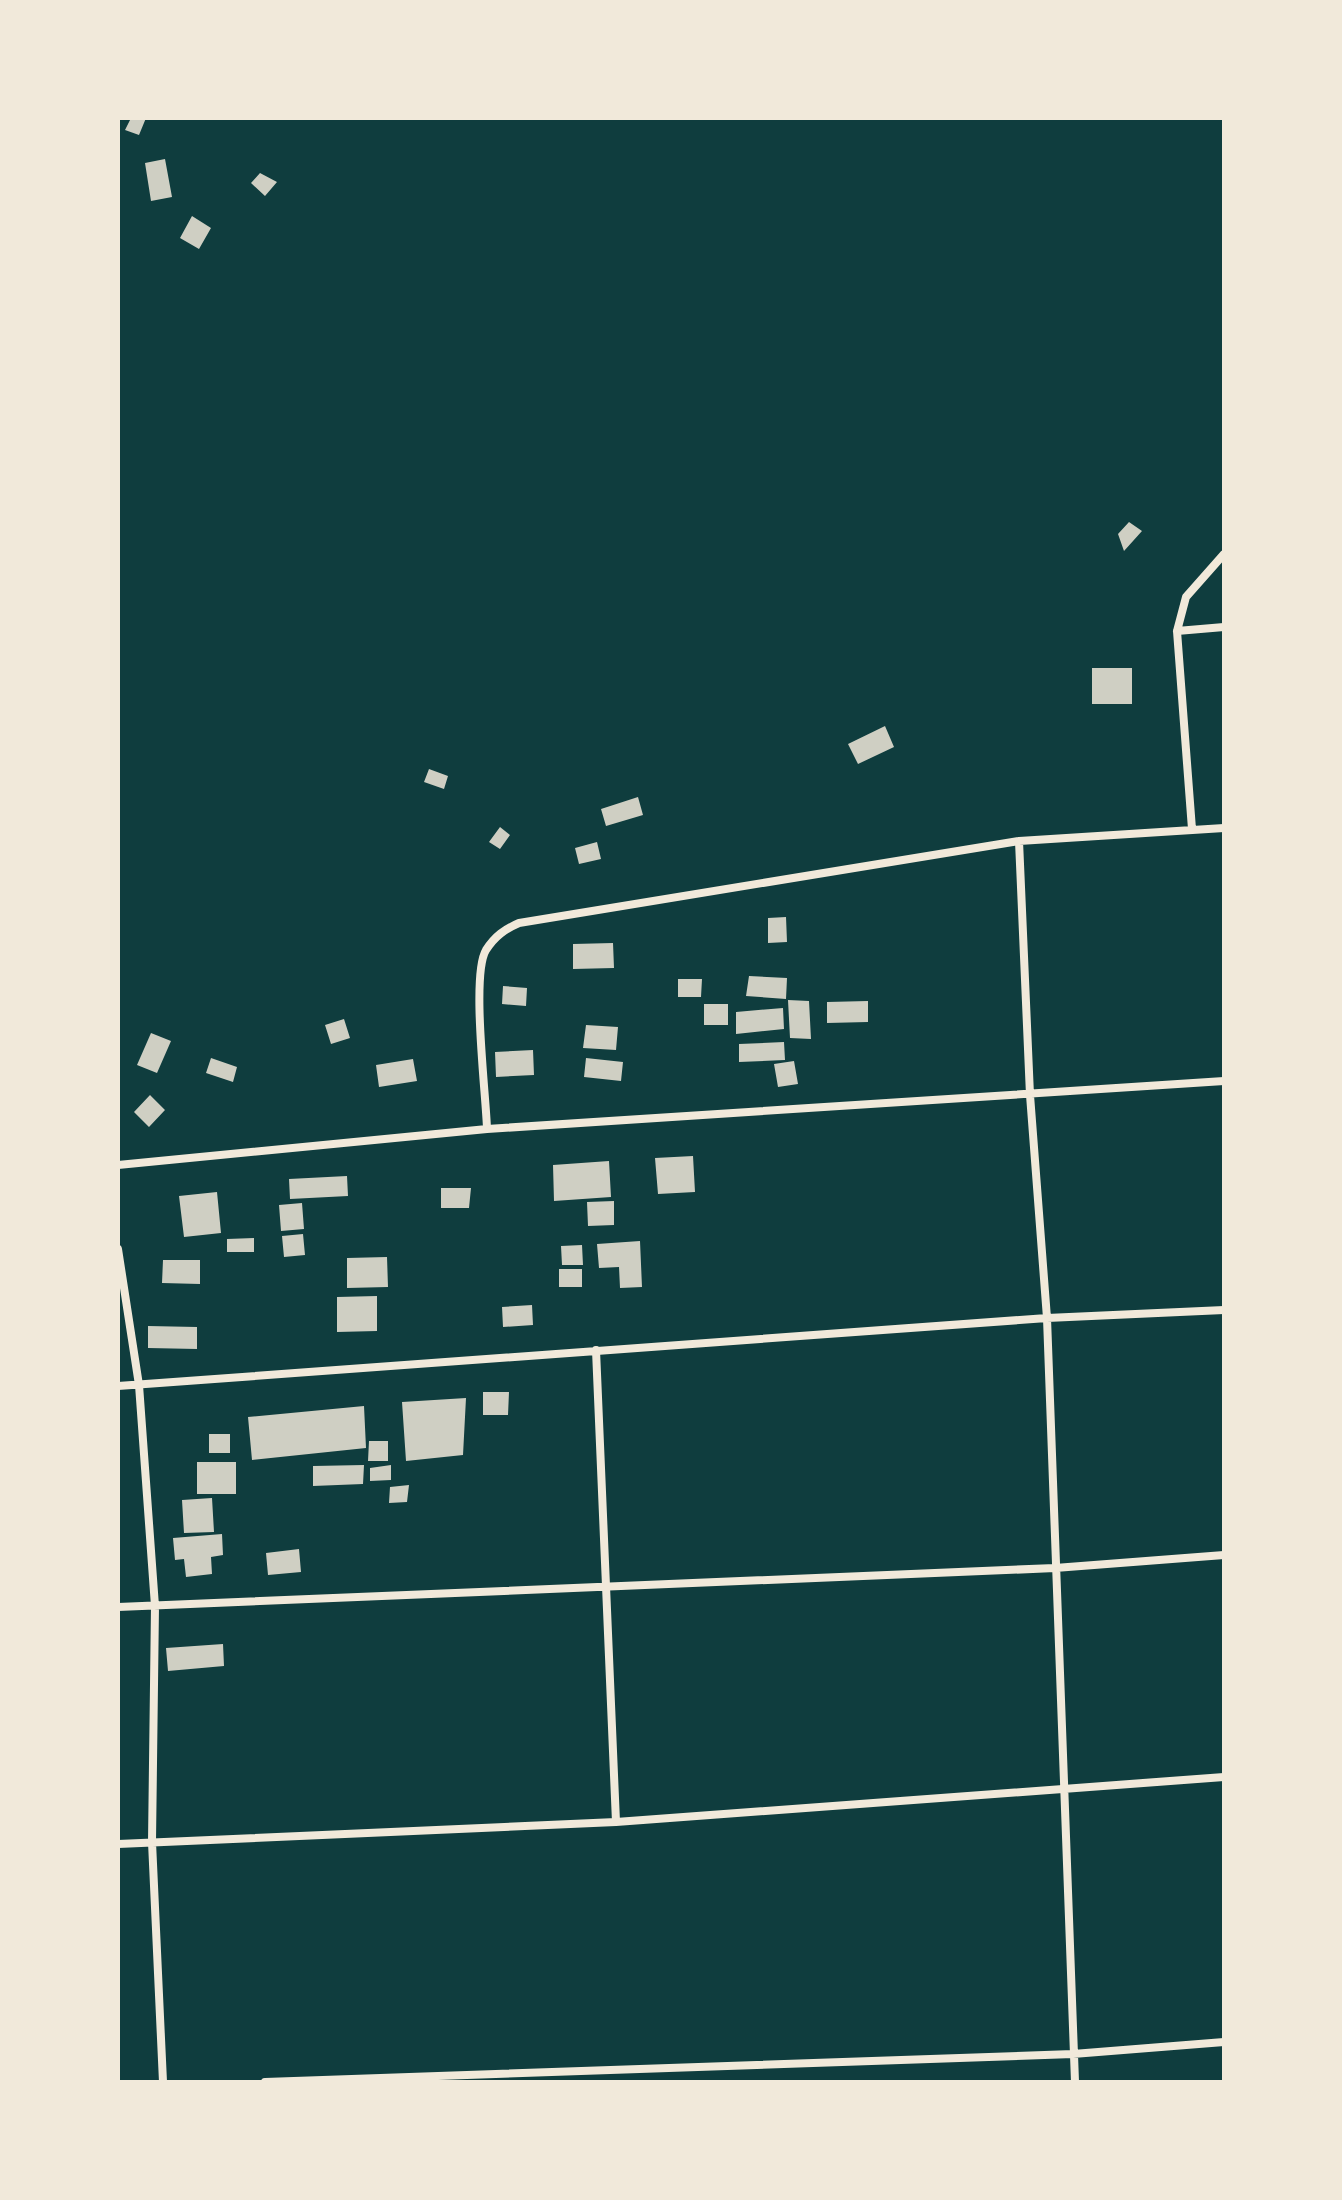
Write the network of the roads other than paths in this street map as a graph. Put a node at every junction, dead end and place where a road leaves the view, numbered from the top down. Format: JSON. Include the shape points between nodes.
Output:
{"nodes":[{"id":1,"x":1224,"y":554,"type":"edge"},
{"id":2,"x":1224,"y":627,"type":"edge"},
{"id":3,"x":1177,"y":631,"type":"junction"},
{"id":4,"x":1224,"y":828,"type":"edge"},
{"id":5,"x":1192,"y":829,"type":"junction"},
{"id":6,"x":1019,"y":841,"type":"junction"},
{"id":7,"x":1224,"y":1081,"type":"edge"},
{"id":8,"x":1030,"y":1095,"type":"junction"},
{"id":9,"x":487,"y":1129,"type":"junction"},
{"id":10,"x":118,"y":1165,"type":"edge"},
{"id":11,"x":118,"y":1249,"type":"edge"},
{"id":12,"x":1224,"y":1310,"type":"edge"},
{"id":13,"x":1047,"y":1318,"type":"junction"},
{"id":14,"x":596,"y":1350,"type":"junction"},
{"id":15,"x":139,"y":1385,"type":"junction"},
{"id":16,"x":118,"y":1386,"type":"edge"},
{"id":17,"x":1224,"y":1555,"type":"edge"},
{"id":18,"x":1055,"y":1568,"type":"junction"},
{"id":19,"x":605,"y":1587,"type":"junction"},
{"id":20,"x":155,"y":1606,"type":"junction"},
{"id":21,"x":118,"y":1607,"type":"edge"},
{"id":22,"x":1224,"y":1777,"type":"edge"},
{"id":23,"x":1062,"y":1789,"type":"junction"},
{"id":24,"x":616,"y":1822,"type":"junction"},
{"id":25,"x":152,"y":1842,"type":"junction"},
{"id":26,"x":118,"y":1844,"type":"edge"},
{"id":27,"x":1224,"y":2042,"type":"edge"},
{"id":28,"x":1073,"y":2054,"type":"junction"},
{"id":29,"x":163,"y":2082,"type":"edge"},
{"id":30,"x":265,"y":2082,"type":"edge"},
{"id":31,"x":1075,"y":2082,"type":"edge"}],
"edges":[{"from":1,"to":3,"type":"street","via":[[1186,597]]},
{"from":2,"to":3,"type":"street"},
{"from":3,"to":5,"type":"street"},
{"from":4,"to":5,"type":"street"},
{"from":5,"to":6,"type":"street"},
{"from":6,"to":8,"type":"street"},
{"from":6,"to":9,"type":"street","via":[[519,923],[501,931],[485,952],[480,978]]},
{"from":7,"to":8,"type":"street"},
{"from":8,"to":9,"type":"street"},
{"from":8,"to":13,"type":"street"},
{"from":9,"to":10,"type":"street"},
{"from":11,"to":15,"type":"street"},
{"from":12,"to":13,"type":"street"},
{"from":13,"to":14,"type":"street"},
{"from":13,"to":18,"type":"street"},
{"from":14,"to":15,"type":"street"},
{"from":14,"to":19,"type":"street"},
{"from":15,"to":16,"type":"street"},
{"from":15,"to":20,"type":"street"},
{"from":17,"to":18,"type":"street"},
{"from":18,"to":19,"type":"street"},
{"from":18,"to":23,"type":"street"},
{"from":19,"to":20,"type":"street"},
{"from":19,"to":24,"type":"street"},
{"from":20,"to":21,"type":"street"},
{"from":20,"to":25,"type":"street"},
{"from":22,"to":23,"type":"street"},
{"from":23,"to":24,"type":"street"},
{"from":23,"to":28,"type":"street"},
{"from":24,"to":25,"type":"street"},
{"from":25,"to":26,"type":"street"},
{"from":25,"to":29,"type":"street"},
{"from":27,"to":28,"type":"street"},
{"from":28,"to":30,"type":"street"},
{"from":28,"to":31,"type":"street"}]}
